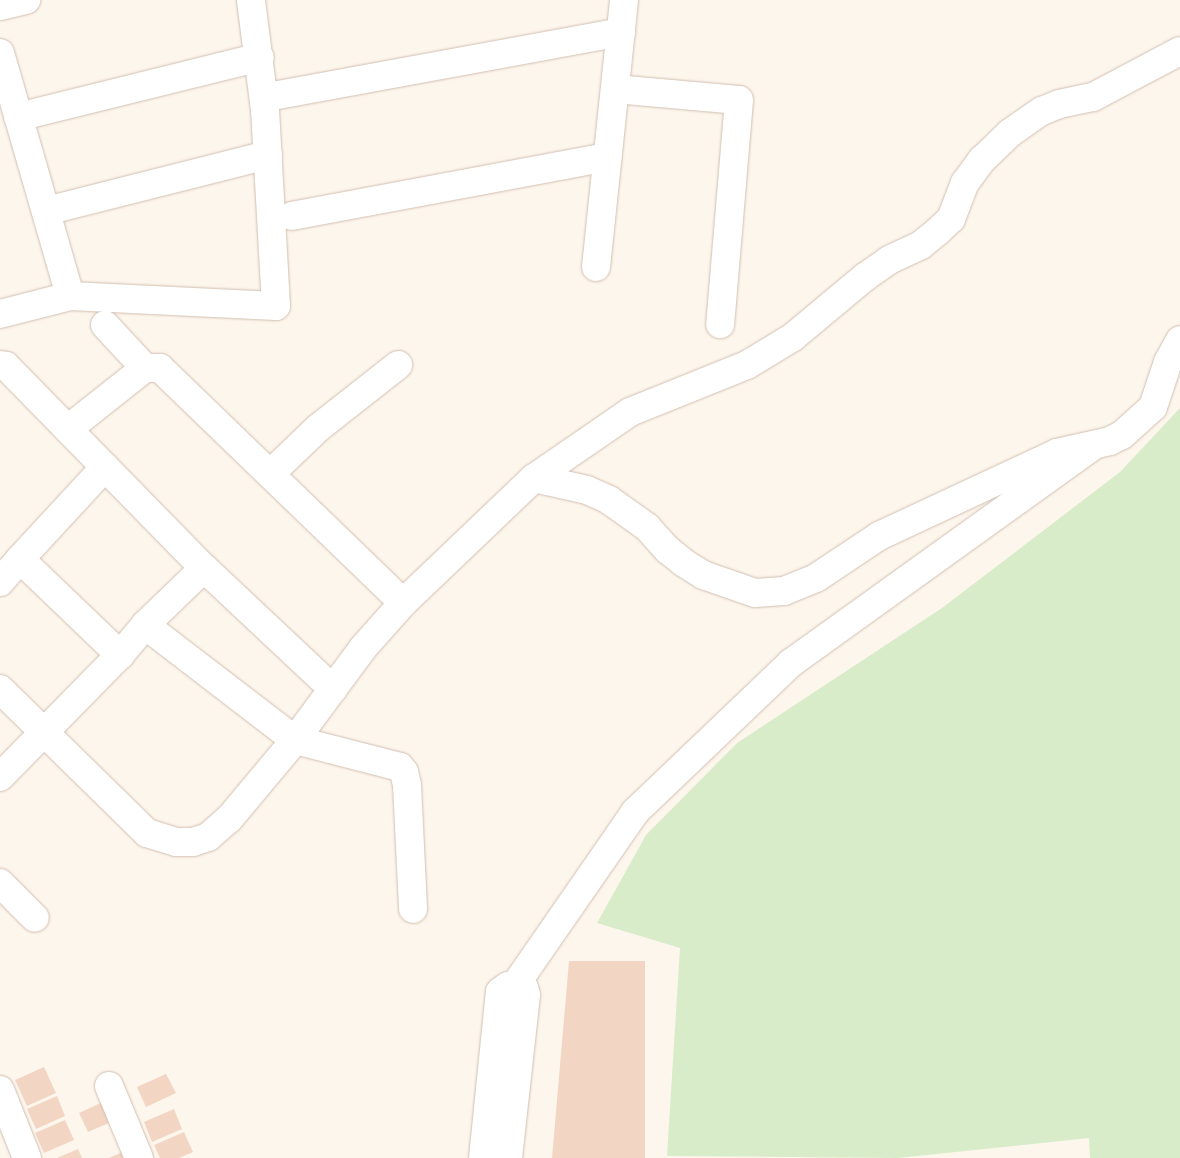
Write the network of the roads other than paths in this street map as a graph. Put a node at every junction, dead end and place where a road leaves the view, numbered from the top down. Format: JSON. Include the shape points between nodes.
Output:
{"nodes":[{"id":1,"x":26,"y":0,"type":"edge"},
{"id":2,"x":251,"y":0,"type":"edge"},
{"id":3,"x":624,"y":0,"type":"edge"},
{"id":4,"x":0,"y":6,"type":"edge"},
{"id":5,"x":621,"y":32,"type":"junction"},
{"id":6,"x":1180,"y":51,"type":"edge"},
{"id":7,"x":0,"y":53,"type":"edge"},
{"id":8,"x":260,"y":57,"type":"junction"},
{"id":9,"x":5,"y":86,"type":"edge"},
{"id":10,"x":615,"y":89,"type":"junction"},
{"id":11,"x":278,"y":95,"type":"dead end"},
{"id":12,"x":18,"y":117,"type":"junction"},
{"id":13,"x":268,"y":155,"type":"junction"},
{"id":14,"x":608,"y":157,"type":"junction"},
{"id":15,"x":46,"y":211,"type":"junction"},
{"id":16,"x":292,"y":216,"type":"dead end"},
{"id":17,"x":596,"y":267,"type":"dead end"},
{"id":18,"x":70,"y":296,"type":"junction"},
{"id":19,"x":0,"y":314,"type":"edge"},
{"id":20,"x":720,"y":324,"type":"dead end"},
{"id":21,"x":105,"y":325,"type":"dead end"},
{"id":22,"x":1176,"y":353,"type":"edge"},
{"id":23,"x":0,"y":365,"type":"edge"},
{"id":24,"x":398,"y":365,"type":"dead end"},
{"id":25,"x":145,"y":368,"type":"junction"},
{"id":26,"x":68,"y":429,"type":"junction"},
{"id":27,"x":1094,"y":445,"type":"junction"},
{"id":28,"x":105,"y":467,"type":"junction"},
{"id":29,"x":270,"y":474,"type":"junction"},
{"id":30,"x":534,"y":478,"type":"junction"},
{"id":31,"x":20,"y":559,"type":"junction"},
{"id":32,"x":204,"y":568,"type":"junction"},
{"id":33,"x":0,"y":582,"type":"edge"},
{"id":34,"x":403,"y":603,"type":"junction"},
{"id":35,"x":145,"y":625,"type":"junction"},
{"id":36,"x":120,"y":654,"type":"junction"},
{"id":37,"x":0,"y":688,"type":"edge"},
{"id":38,"x":333,"y":689,"type":"junction"},
{"id":39,"x":44,"y":732,"type":"junction"},
{"id":40,"x":295,"y":740,"type":"junction"},
{"id":41,"x":0,"y":777,"type":"edge"},
{"id":42,"x":0,"y":883,"type":"edge"},
{"id":43,"x":413,"y":909,"type":"dead end"},
{"id":44,"x":35,"y":918,"type":"dead end"},
{"id":45,"x":516,"y":984,"type":"junction"},
{"id":46,"x":109,"y":1086,"type":"dead end"},
{"id":47,"x":0,"y":1090,"type":"edge"},
{"id":48,"x":27,"y":1158,"type":"edge"},
{"id":49,"x":139,"y":1158,"type":"edge"},
{"id":50,"x":483,"y":1158,"type":"edge"},
{"id":51,"x":508,"y":1158,"type":"edge"}],
"edges":[{"from":1,"to":4,"type":"street"},
{"from":2,"to":8,"type":"street"},
{"from":3,"to":5,"type":"street"},
{"from":5,"to":10,"type":"street"},
{"from":5,"to":11,"type":"street"},
{"from":6,"to":30,"type":"street","via":[[1093,97],[1042,111],[1010,133],[982,160],[965,183],[951,219],[938,231],[921,245],[889,260],[865,277],[794,337],[747,366],[630,412]]},
{"from":7,"to":9,"type":"street"},
{"from":8,"to":12,"type":"street"},
{"from":8,"to":13,"type":"street"},
{"from":9,"to":12,"type":"street"},
{"from":10,"to":14,"type":"street"},
{"from":10,"to":20,"type":"street","via":[[739,100]]},
{"from":12,"to":15,"type":"street"},
{"from":13,"to":15,"type":"street"},
{"from":13,"to":18,"type":"street","via":[[276,306]]},
{"from":14,"to":16,"type":"street"},
{"from":14,"to":17,"type":"street"},
{"from":15,"to":18,"type":"street"},
{"from":18,"to":19,"type":"street"},
{"from":21,"to":25,"type":"street"},
{"from":22,"to":27,"type":"street","via":[[1153,406],[1122,435]]},
{"from":23,"to":26,"type":"street","via":[[6,366]]},
{"from":24,"to":29,"type":"street","via":[[318,428]]},
{"from":25,"to":26,"type":"street"},
{"from":25,"to":29,"type":"street","via":[[160,368]]},
{"from":26,"to":28,"type":"street"},
{"from":27,"to":30,"type":"street","via":[[1056,453],[879,536],[816,578],[784,591],[768,593],[741,589],[697,571],[668,550],[640,521],[609,500],[588,490]]},
{"from":27,"to":45,"type":"street","via":[[791,663],[635,812]]},
{"from":28,"to":31,"type":"street"},
{"from":28,"to":32,"type":"street"},
{"from":29,"to":34,"type":"street"},
{"from":30,"to":34,"type":"street"},
{"from":31,"to":33,"type":"street"},
{"from":31,"to":36,"type":"street"},
{"from":32,"to":35,"type":"street"},
{"from":32,"to":38,"type":"street"},
{"from":34,"to":38,"type":"street","via":[[363,648]]},
{"from":35,"to":36,"type":"street"},
{"from":35,"to":40,"type":"street"},
{"from":36,"to":39,"type":"street"},
{"from":37,"to":39,"type":"street"},
{"from":38,"to":40,"type":"street"},
{"from":39,"to":40,"type":"street","via":[[147,833],[176,842],[193,842],[208,836],[229,819]]},
{"from":39,"to":41,"type":"street"},
{"from":40,"to":43,"type":"street","via":[[392,764],[404,772],[408,785]]},
{"from":42,"to":44,"type":"street"},
{"from":45,"to":50,"type":"street","via":[[500,992]]},
{"from":45,"to":51,"type":"street","via":[[524,988],[526,995]]},
{"from":46,"to":49,"type":"street"},
{"from":47,"to":48,"type":"street"}]}
